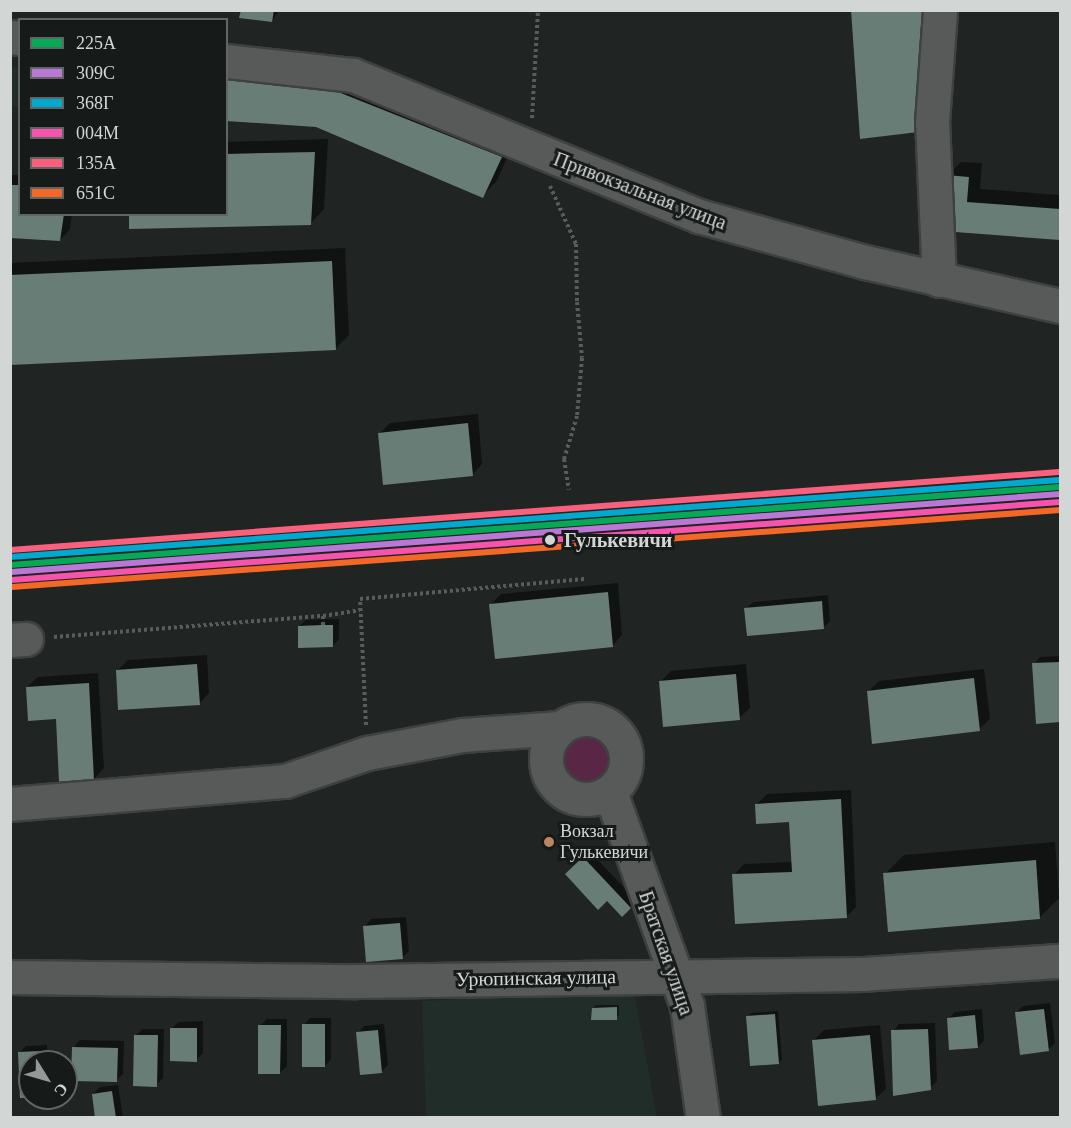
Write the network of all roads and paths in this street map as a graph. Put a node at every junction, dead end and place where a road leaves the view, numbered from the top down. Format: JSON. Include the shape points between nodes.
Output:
{"nodes":[{"id":1,"x":538,"y":10,"type":"edge"},
{"id":2,"x":940,"y":11,"type":"edge"},
{"id":3,"x":228,"y":60,"type":"edge"},
{"id":4,"x":531,"y":149,"type":"junction"},
{"id":5,"x":939,"y":280,"type":"junction"},
{"id":6,"x":1060,"y":306,"type":"edge"},
{"id":7,"x":569,"y":490,"type":"dead end"},
{"id":8,"x":584,"y":579,"type":"dead end"},
{"id":9,"x":360,"y":610,"type":"junction"},
{"id":10,"x":324,"y":616,"type":"junction"},
{"id":11,"x":323,"y":626,"type":"dead end"},
{"id":12,"x":18,"y":640,"type":"edge"},
{"id":13,"x":559,"y":728,"type":"junction"},
{"id":14,"x":367,"y":753,"type":"junction"},
{"id":15,"x":610,"y":792,"type":"junction"},
{"id":16,"x":10,"y":804,"type":"edge"},
{"id":17,"x":1060,"y":961,"type":"edge"},
{"id":18,"x":675,"y":975,"type":"junction"},
{"id":19,"x":10,"y":977,"type":"edge"},
{"id":20,"x":703,"y":1118,"type":"edge"}],
"edges":[{"from":1,"to":4,"type":"path"},
{"from":2,"to":5,"type":"street","via":[[932,122]]},
{"from":3,"to":4,"type":"street","name":"Привокзальная улица","via":[[353,75]]},
{"from":4,"to":5,"type":"street","name":"Привокзальная улица","via":[[699,216]]},
{"from":4,"to":7,"type":"path","via":[[576,244],[582,358],[577,416],[564,459]]},
{"from":5,"to":6,"type":"street","name":"Привокзальная улица"},
{"from":8,"to":9,"type":"path","via":[[360,599]]},
{"from":9,"to":10,"type":"path"},
{"from":9,"to":14,"type":"path"},
{"from":10,"to":11,"type":"path"},
{"from":10,"to":12,"type":"path"},
{"from":13,"to":14,"type":"street","via":[[462,735]]},
{"from":13,"to":15,"type":"street","via":[[546,752],[546,766],[554,784],[570,797],[584,800]]},
{"from":13,"to":15,"type":"street","via":[[583,718],[608,725],[618,734],[624,745],[625,771]]},
{"from":14,"to":16,"type":"street","via":[[285,781]]},
{"from":15,"to":18,"type":"street","name":"Братская улица"},
{"from":17,"to":18,"type":"street","name":"Урюпинская улица","via":[[862,974]]},
{"from":18,"to":19,"type":"street","name":"Урюпинская улица","via":[[356,981]]},
{"from":18,"to":20,"type":"street","name":"Братская улица","via":[[687,1006]]}]}
